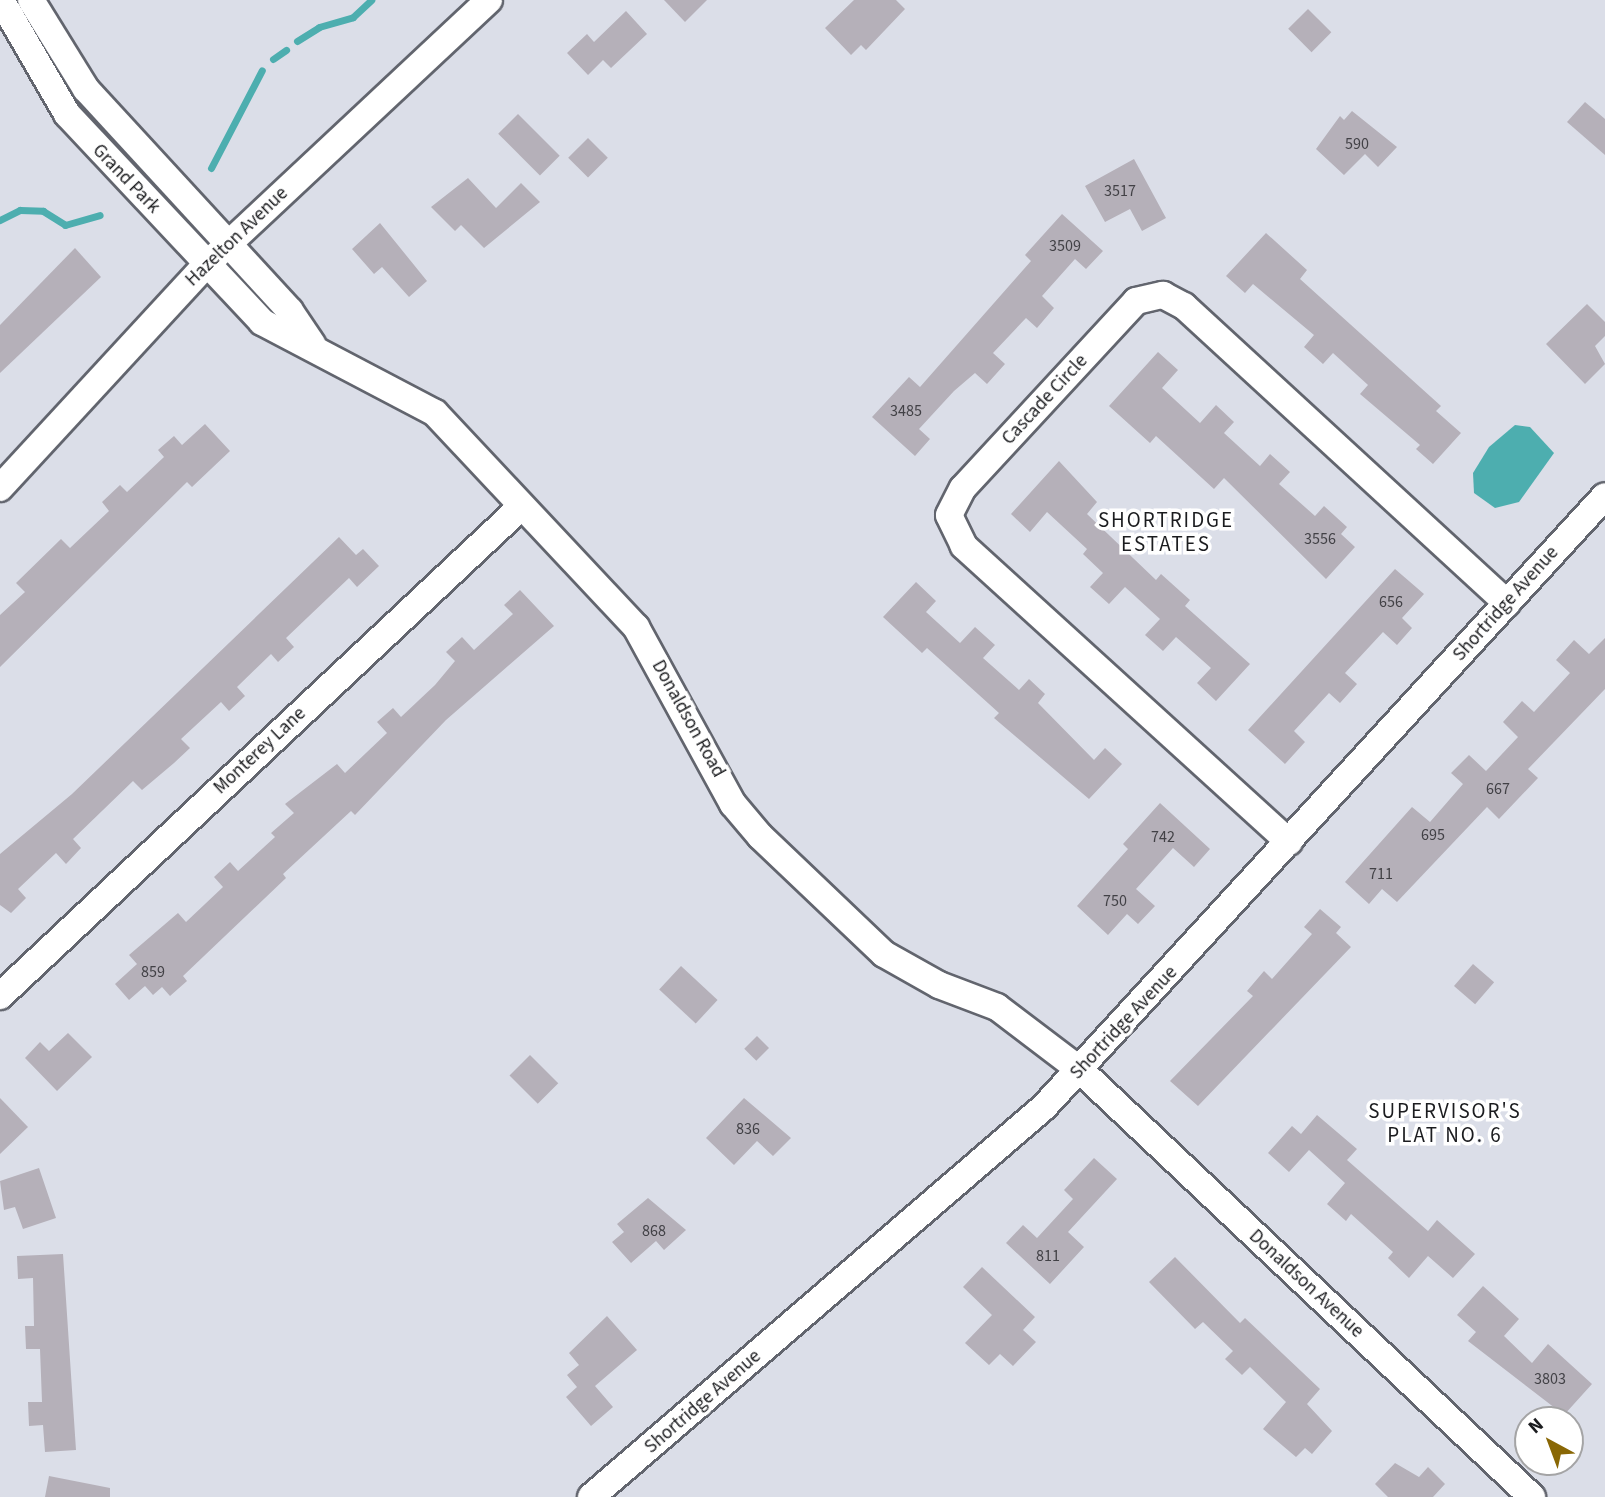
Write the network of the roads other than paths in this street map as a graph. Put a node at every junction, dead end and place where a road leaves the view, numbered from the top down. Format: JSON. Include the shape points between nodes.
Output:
{"nodes":[{"id":1,"x":1,"y":0,"type":"edge"},
{"id":2,"x":30,"y":0,"type":"edge"},
{"id":3,"x":489,"y":0,"type":"edge"},
{"id":4,"x":72,"y":71,"type":"junction"},
{"id":5,"x":49,"y":90,"type":"junction"},
{"id":6,"x":229,"y":243,"type":"junction"},
{"id":7,"x":207,"y":264,"type":"junction"},
{"id":8,"x":312,"y":344,"type":"junction"},
{"id":9,"x":0,"y":488,"type":"edge"},
{"id":10,"x":1605,"y":496,"type":"edge"},
{"id":11,"x":521,"y":507,"type":"junction"},
{"id":12,"x":1507,"y":603,"type":"junction"},
{"id":13,"x":1289,"y":842,"type":"junction"},
{"id":14,"x":0,"y":996,"type":"edge"},
{"id":15,"x":1080,"y":1070,"type":"junction"},
{"id":16,"x":1521,"y":1494,"type":"edge"},
{"id":17,"x":591,"y":1497,"type":"edge"}],
"edges":[{"from":1,"to":5,"type":"street","name":"Grand Park"},
{"from":2,"to":4,"type":"street","name":"Grand Park"},
{"from":3,"to":6,"type":"street","name":"Hazelton Avenue"},
{"from":4,"to":5,"type":"street"},
{"from":4,"to":6,"type":"street","name":"Grand Park"},
{"from":5,"to":7,"type":"street","name":"Grand Park","via":[[87,138]]},
{"from":6,"to":7,"type":"street","name":"Hazelton Avenue"},
{"from":6,"to":8,"type":"street","name":"Donaldson Road"},
{"from":7,"to":8,"type":"street","name":"Donaldson Road","via":[[262,322]]},
{"from":7,"to":9,"type":"street","name":"Hazelton Avenue"},
{"from":8,"to":11,"type":"street","name":"Donaldson Road","via":[[435,413]]},
{"from":10,"to":12,"type":"street","name":"Shortridge Avenue"},
{"from":11,"to":14,"type":"street","name":"Monterey Lane"},
{"from":11,"to":15,"type":"street","name":"Donaldson Road","via":[[636,627],[733,804],[760,836],[884,954],[939,985],[997,1007]]},
{"from":12,"to":13,"type":"street","name":"Shortridge Avenue"},
{"from":12,"to":13,"type":"street","name":"Cascade Circle","via":[[1184,306],[1163,295],[1136,301],[970,480],[949,515],[964,546]]},
{"from":13,"to":15,"type":"street","name":"Shortridge Avenue"},
{"from":15,"to":16,"type":"street","name":"Donaldson Avenue"},
{"from":15,"to":17,"type":"street","name":"Shortridge Avenue","via":[[997,1149]]}]}
